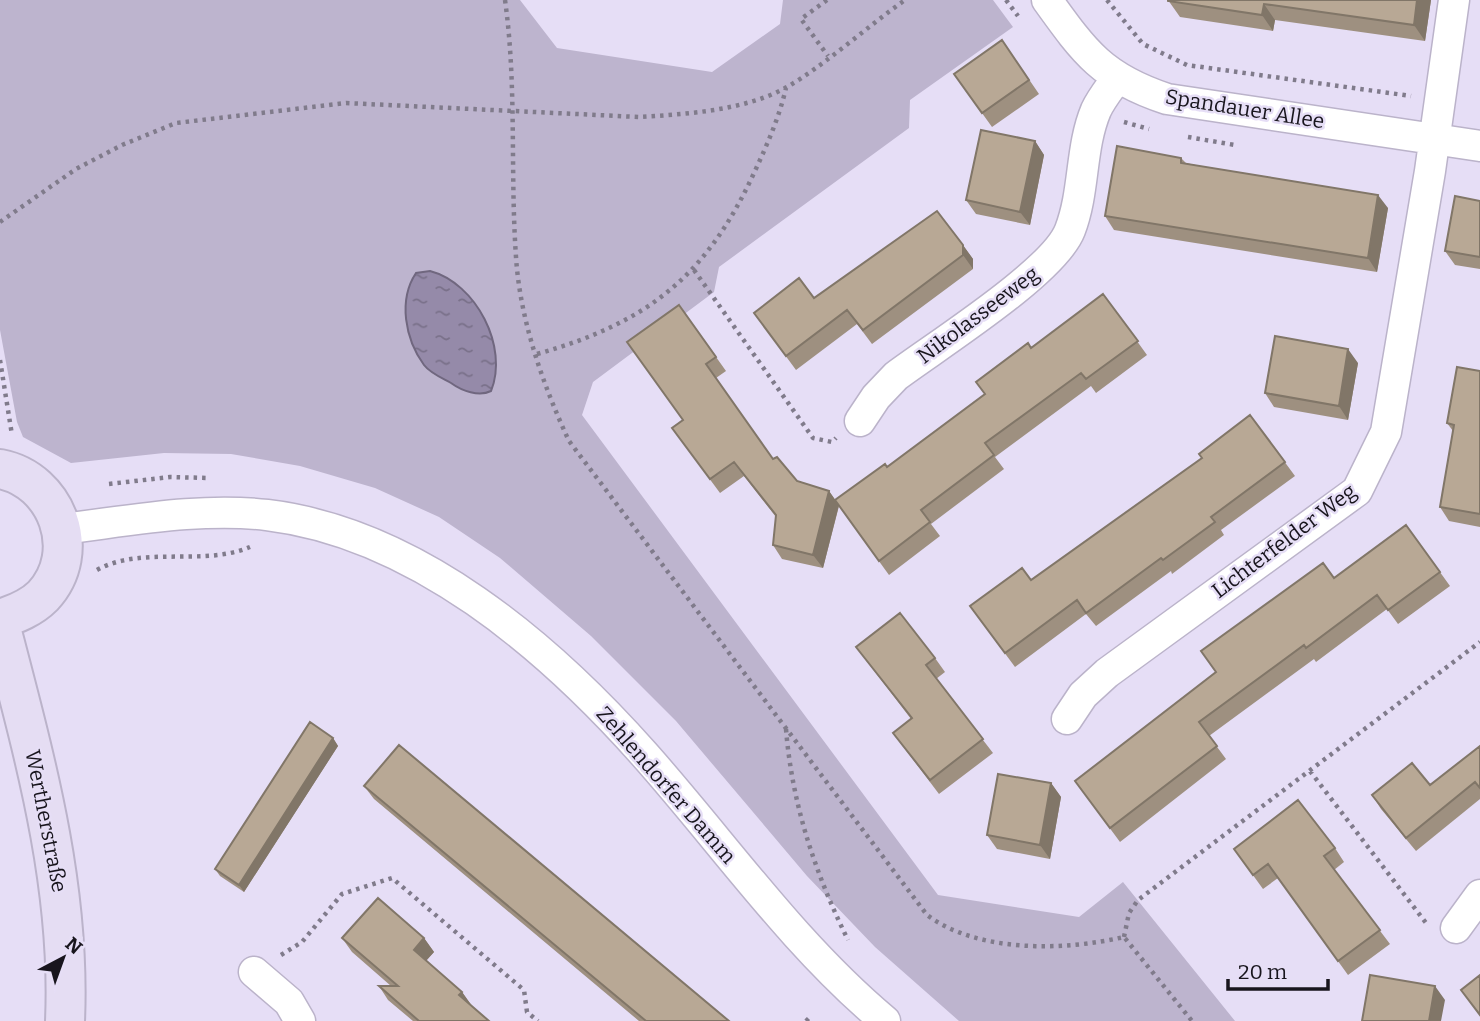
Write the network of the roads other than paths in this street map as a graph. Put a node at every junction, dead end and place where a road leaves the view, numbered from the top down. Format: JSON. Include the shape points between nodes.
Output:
{"nodes":[{"id":1,"x":1047,"y":0,"type":"edge"},
{"id":2,"x":1454,"y":0,"type":"edge"},
{"id":3,"x":1117,"y":78,"type":"junction"},
{"id":4,"x":1434,"y":139,"type":"junction"},
{"id":5,"x":1480,"y":146,"type":"edge"},
{"id":6,"x":860,"y":421,"type":"road end"},
{"id":7,"x":5,"y":456,"type":"edge"},
{"id":8,"x":61,"y":529,"type":"junction"},
{"id":9,"x":0,"y":621,"type":"edge"},
{"id":10,"x":1067,"y":719,"type":"dead end"},
{"id":11,"x":1480,"y":895,"type":"edge"},
{"id":12,"x":1456,"y":928,"type":"road end"},
{"id":13,"x":254,"y":972,"type":"road end"},
{"id":14,"x":65,"y":1021,"type":"edge"},
{"id":15,"x":300,"y":1021,"type":"edge"},
{"id":16,"x":885,"y":1021,"type":"edge"}],
"edges":[{"from":1,"to":3,"type":"street","name":"Spandauer Allee","via":[[1082,47]]},
{"from":2,"to":4,"type":"street","name":"Lichterfelder Weg"},
{"from":3,"to":4,"type":"street","name":"Spandauer Allee","via":[[1167,99]]},
{"from":3,"to":6,"type":"street","name":"Nikolasseeweg","via":[[1097,109],[1086,147],[1080,196],[1063,241],[1043,267],[896,376]]},
{"from":4,"to":5,"type":"street","name":"Spandauer Allee"},
{"from":4,"to":10,"type":"street","name":"Lichterfelder Weg","via":[[1386,432],[1357,491],[1107,673],[1083,695]]},
{"from":7,"to":8,"type":"main road","via":[[14,472],[35,485],[52,504]]},
{"from":8,"to":9,"type":"main road","via":[[63,552],[57,576],[42,596]]},
{"from":8,"to":16,"type":"street","name":"Zehlendorfer Damm","via":[[218,513],[266,515],[343,531],[424,567],[468,595],[550,662],[644,753],[799,939]]},
{"from":9,"to":14,"type":"main road","name":"Wertherstraße","via":[[51,827],[62,897]]},
{"from":11,"to":12,"type":"street"},
{"from":13,"to":15,"type":"street","via":[[289,1002]]}]}
